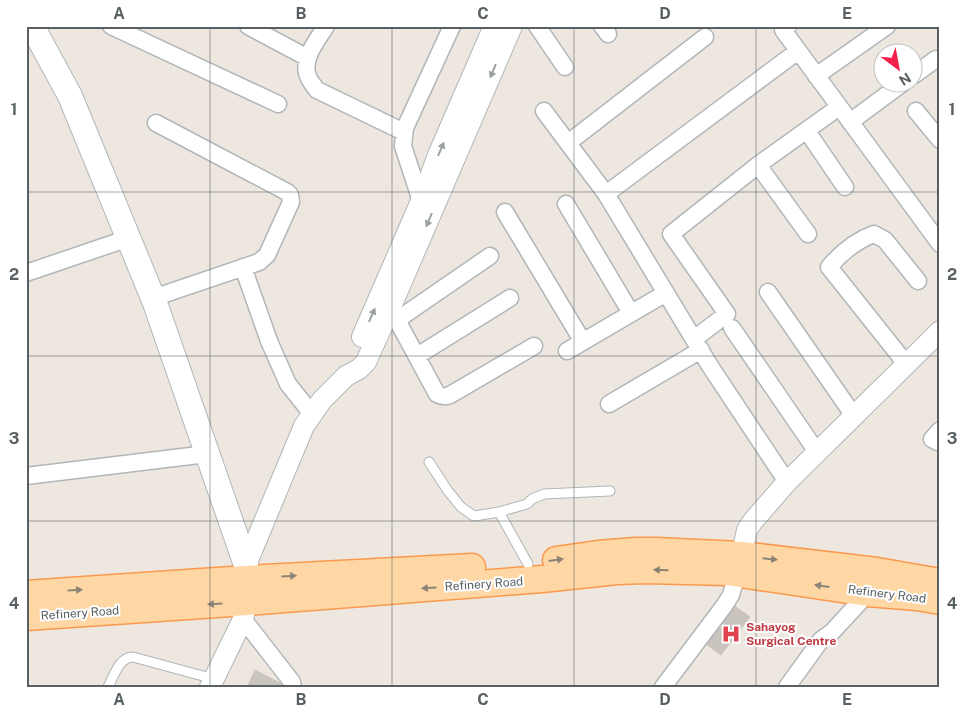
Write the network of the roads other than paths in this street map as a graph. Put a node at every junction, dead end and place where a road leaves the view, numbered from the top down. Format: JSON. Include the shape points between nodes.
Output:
{"nodes":[{"id":1,"x":32,"y":26,"type":"edge"},
{"id":2,"x":111,"y":26,"type":"edge"},
{"id":3,"x":248,"y":26,"type":"edge"},
{"id":4,"x":326,"y":26,"type":"edge"},
{"id":5,"x":452,"y":26,"type":"edge"},
{"id":6,"x":494,"y":26,"type":"edge"},
{"id":7,"x":512,"y":26,"type":"edge"},
{"id":8,"x":536,"y":26,"type":"edge"},
{"id":9,"x":788,"y":26,"type":"edge"},
{"id":10,"x":887,"y":26,"type":"edge"},
{"id":11,"x":705,"y":37,"type":"dead end"},
{"id":12,"x":798,"y":50,"type":"junction"},
{"id":13,"x":308,"y":58,"type":"junction"},
{"id":14,"x":936,"y":59,"type":"dead end"},
{"id":15,"x":565,"y":67,"type":"dead end"},
{"id":16,"x":924,"y":68,"type":"edge"},
{"id":17,"x":816,"y":76,"type":"junction"},
{"id":18,"x":890,"y":92,"type":"edge"},
{"id":19,"x":278,"y":104,"type":"dead end"},
{"id":20,"x":839,"y":107,"type":"junction"},
{"id":21,"x":544,"y":111,"type":"dead end"},
{"id":22,"x":916,"y":111,"type":"dead end"},
{"id":23,"x":850,"y":122,"type":"junction"},
{"id":24,"x":156,"y":123,"type":"dead end"},
{"id":25,"x":807,"y":131,"type":"junction"},
{"id":26,"x":404,"y":132,"type":"junction"},
{"id":27,"x":940,"y":140,"type":"edge"},
{"id":28,"x":568,"y":143,"type":"junction"},
{"id":29,"x":758,"y":165,"type":"junction"},
{"id":30,"x":436,"y":185,"type":"junction"},
{"id":31,"x":845,"y":187,"type":"dead end"},
{"id":32,"x":606,"y":194,"type":"junction"},
{"id":33,"x":421,"y":201,"type":"junction"},
{"id":34,"x":566,"y":204,"type":"dead end"},
{"id":35,"x":505,"y":212,"type":"dead end"},
{"id":36,"x":808,"y":234,"type":"dead end"},
{"id":37,"x":129,"y":238,"type":"junction"},
{"id":38,"x":940,"y":244,"type":"edge"},
{"id":39,"x":490,"y":256,"type":"dead end"},
{"id":40,"x":243,"y":267,"type":"junction"},
{"id":41,"x":26,"y":273,"type":"edge"},
{"id":42,"x":918,"y":281,"type":"dead end"},
{"id":43,"x":768,"y":292,"type":"dead end"},
{"id":44,"x":666,"y":293,"type":"junction"},
{"id":45,"x":153,"y":298,"type":"junction"},
{"id":46,"x":510,"y":298,"type":"dead end"},
{"id":47,"x":631,"y":314,"type":"junction"},
{"id":48,"x":394,"y":315,"type":"junction"},
{"id":49,"x":732,"y":328,"type":"dead end"},
{"id":50,"x":940,"y":330,"type":"edge"},
{"id":51,"x":583,"y":342,"type":"junction"},
{"id":52,"x":697,"y":344,"type":"junction"},
{"id":53,"x":534,"y":346,"type":"dead end"},
{"id":54,"x":567,"y":351,"type":"dead end"},
{"id":55,"x":416,"y":356,"type":"junction"},
{"id":56,"x":907,"y":365,"type":"junction"},
{"id":57,"x":346,"y":376,"type":"junction"},
{"id":58,"x":609,"y":404,"type":"dead end"},
{"id":59,"x":312,"y":414,"type":"junction"},
{"id":60,"x":854,"y":416,"type":"junction"},
{"id":61,"x":940,"y":430,"type":"edge"},
{"id":62,"x":940,"y":443,"type":"edge"},
{"id":63,"x":817,"y":452,"type":"junction"},
{"id":64,"x":208,"y":454,"type":"junction"},
{"id":65,"x":429,"y":462,"type":"dead end"},
{"id":66,"x":26,"y":476,"type":"edge"},
{"id":67,"x":787,"y":482,"type":"junction"},
{"id":68,"x":610,"y":491,"type":"dead end"},
{"id":69,"x":499,"y":512,"type":"junction"},
{"id":70,"x":528,"y":564,"type":"junction"},
{"id":71,"x":739,"y":565,"type":"junction"},
{"id":72,"x":873,"y":582,"type":"junction"},
{"id":73,"x":940,"y":582,"type":"edge"},
{"id":74,"x":246,"y":591,"type":"junction"},
{"id":75,"x":26,"y":594,"type":"edge"},
{"id":76,"x":940,"y":602,"type":"edge"},
{"id":77,"x":26,"y":617,"type":"edge"},
{"id":78,"x":212,"y":683,"type":"edge"},
{"id":79,"x":108,"y":687,"type":"edge"},
{"id":80,"x":293,"y":687,"type":"edge"},
{"id":81,"x":663,"y":687,"type":"edge"},
{"id":82,"x":787,"y":687,"type":"edge"}],
"edges":[{"from":1,"to":37,"type":"main road","via":[[70,96]]},
{"from":2,"to":19,"type":"street"},
{"from":3,"to":13,"type":"street"},
{"from":4,"to":13,"type":"street"},
{"from":5,"to":26,"type":"street"},
{"from":30,"to":6,"type":"street","one_way":true},
{"from":7,"to":30,"type":"street","one_way":true},
{"from":8,"to":15,"type":"street"},
{"from":9,"to":12,"type":"street","via":[[783,30]]},
{"from":10,"to":17,"type":"street"},
{"from":11,"to":28,"type":"street"},
{"from":12,"to":17,"type":"street"},
{"from":12,"to":32,"type":"street"},
{"from":13,"to":26,"type":"street","via":[[307,72],[317,90]]},
{"from":14,"to":16,"type":"street"},
{"from":17,"to":20,"type":"street"},
{"from":18,"to":23,"type":"street"},
{"from":20,"to":23,"type":"street"},
{"from":20,"to":25,"type":"street"},
{"from":21,"to":28,"type":"street"},
{"from":22,"to":27,"type":"street"},
{"from":23,"to":38,"type":"street"},
{"from":24,"to":40,"type":"street","via":[[290,195],[292,202],[267,255],[259,262]]},
{"from":25,"to":29,"type":"street"},
{"from":25,"to":31,"type":"street"},
{"from":26,"to":33,"type":"street","via":[[403,146]]},
{"from":28,"to":32,"type":"street"},
{"from":29,"to":36,"type":"street"},
{"from":29,"to":52,"type":"street","via":[[671,234],[727,314]]},
{"from":30,"to":33,"type":"street"},
{"from":30,"to":48,"type":"street","one_way":true},
{"from":32,"to":44,"type":"street"},
{"from":57,"to":33,"type":"street","one_way":true},
{"from":34,"to":47,"type":"street"},
{"from":35,"to":51,"type":"street"},
{"from":37,"to":41,"type":"street"},
{"from":37,"to":45,"type":"main road"},
{"from":39,"to":48,"type":"street"},
{"from":40,"to":45,"type":"street"},
{"from":40,"to":59,"type":"street","via":[[288,384]]},
{"from":42,"to":56,"type":"street","via":[[885,240],[874,234],[863,238],[830,267]]},
{"from":43,"to":60,"type":"street"},
{"from":44,"to":47,"type":"street"},
{"from":44,"to":52,"type":"street"},
{"from":45,"to":64,"type":"main road"},
{"from":46,"to":55,"type":"street"},
{"from":47,"to":51,"type":"street"},
{"from":48,"to":55,"type":"street"},
{"from":48,"to":57,"type":"street","via":[[366,362]]},
{"from":49,"to":63,"type":"street"},
{"from":50,"to":56,"type":"street"},
{"from":51,"to":54,"type":"street"},
{"from":52,"to":58,"type":"street"},
{"from":52,"to":67,"type":"street"},
{"from":53,"to":55,"type":"street","via":[[446,397],[437,394]]},
{"from":56,"to":60,"type":"street"},
{"from":57,"to":59,"type":"street"},
{"from":59,"to":74,"type":"street","via":[[304,426]]},
{"from":60,"to":63,"type":"street"},
{"from":61,"to":62,"type":"street","via":[[932,440]]},
{"from":63,"to":67,"type":"street"},
{"from":64,"to":66,"type":"street"},
{"from":64,"to":74,"type":"main road"},
{"from":65,"to":69,"type":"lane","via":[[461,507],[474,516]]},
{"from":67,"to":71,"type":"street","via":[[747,530]]},
{"from":68,"to":69,"type":"lane","via":[[544,494],[527,504]]},
{"from":69,"to":70,"type":"lane"},
{"from":70,"to":71,"type":"main road","name":"Refinery Road","one_way":true,"via":[[598,554],[656,551]]},
{"from":74,"to":70,"type":"main road","name":"Refinery Road","one_way":true},
{"from":71,"to":72,"type":"main road","name":"Refinery Road"},
{"from":71,"to":74,"type":"main road","name":"Refinery Road","one_way":true,"via":[[728,572],[617,571],[542,579]]},
{"from":71,"to":81,"type":"street","via":[[731,595]]},
{"from":72,"to":73,"type":"main road","name":"Refinery Road"},
{"from":72,"to":76,"type":"main road","name":"Refinery Road"},
{"from":72,"to":82,"type":"street","via":[[832,632],[821,640]]},
{"from":75,"to":74,"type":"main road","name":"Refinery Road","one_way":true},
{"from":74,"to":77,"type":"main road","name":"Refinery Road","one_way":true},
{"from":74,"to":78,"type":"street"},
{"from":74,"to":80,"type":"street"},
{"from":78,"to":79,"type":"lane","via":[[129,656],[121,662]]}]}
